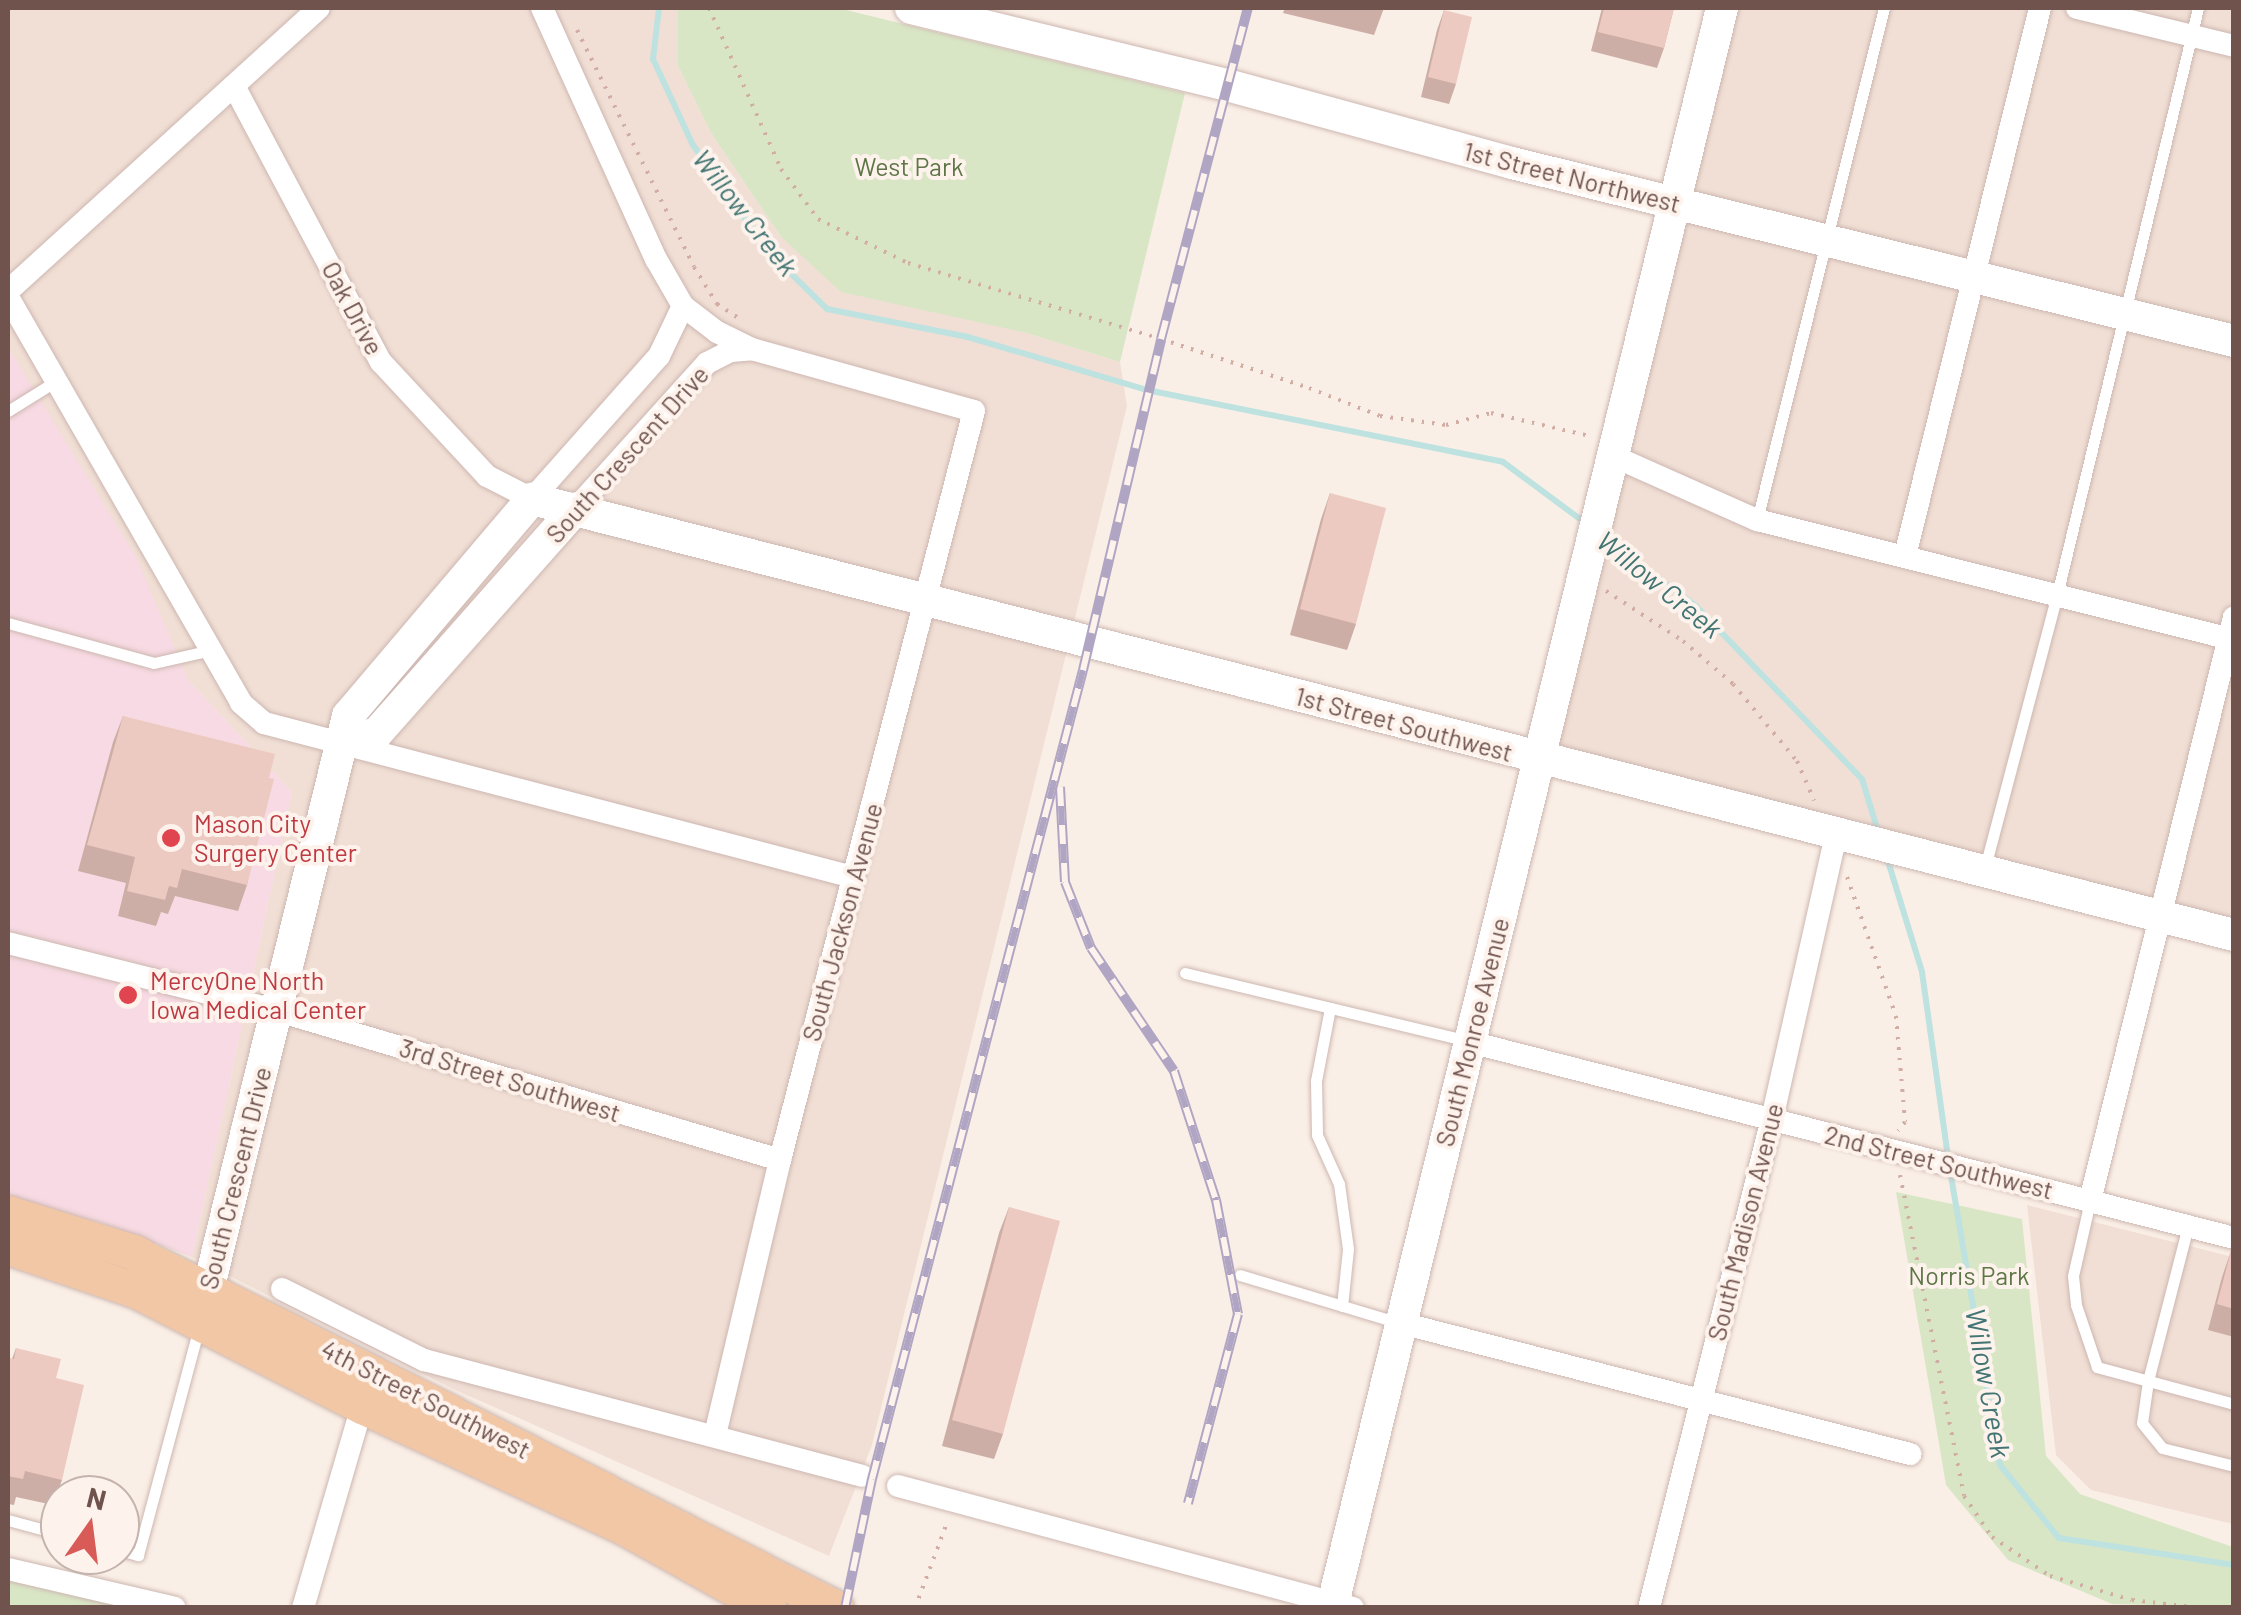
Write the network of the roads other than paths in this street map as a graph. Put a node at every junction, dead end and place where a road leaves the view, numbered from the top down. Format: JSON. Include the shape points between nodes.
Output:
{"nodes":[{"id":1,"x":318,"y":8,"type":"edge"},
{"id":2,"x":542,"y":8,"type":"edge"},
{"id":3,"x":912,"y":8,"type":"edge"},
{"id":4,"x":1722,"y":8,"type":"edge"},
{"id":5,"x":1884,"y":8,"type":"edge"},
{"id":6,"x":2040,"y":8,"type":"edge"},
{"id":7,"x":2077,"y":8,"type":"edge"},
{"id":8,"x":2198,"y":8,"type":"edge"},
{"id":9,"x":981,"y":16,"type":"edge"},
{"id":10,"x":2191,"y":36,"type":"junction"},
{"id":11,"x":2234,"y":46,"type":"edge"},
{"id":12,"x":234,"y":86,"type":"junction"},
{"id":13,"x":1674,"y":203,"type":"junction"},
{"id":14,"x":1826,"y":240,"type":"junction"},
{"id":15,"x":1973,"y":277,"type":"junction"},
{"id":16,"x":8,"y":294,"type":"edge"},
{"id":17,"x":684,"y":306,"type":"junction"},
{"id":18,"x":2124,"y":314,"type":"junction"},
{"id":19,"x":2234,"y":341,"type":"edge"},
{"id":20,"x":752,"y":349,"type":"junction"},
{"id":21,"x":56,"y":382,"type":"junction"},
{"id":22,"x":8,"y":410,"type":"edge"},
{"id":23,"x":1606,"y":455,"type":"junction"},
{"id":24,"x":532,"y":499,"type":"junction"},
{"id":25,"x":576,"y":508,"type":"junction"},
{"id":26,"x":1757,"y":520,"type":"junction"},
{"id":27,"x":1906,"y":556,"type":"junction"},
{"id":28,"x":2056,"y":595,"type":"junction"},
{"id":29,"x":925,"y":599,"type":"junction"},
{"id":30,"x":8,"y":623,"type":"edge"},
{"id":31,"x":2232,"y":632,"type":"edge"},
{"id":32,"x":212,"y":650,"type":"junction"},
{"id":33,"x":344,"y":742,"type":"junction"},
{"id":34,"x":1539,"y":759,"type":"junction"},
{"id":35,"x":1839,"y":835,"type":"junction"},
{"id":36,"x":1984,"y":872,"type":"junction"},
{"id":37,"x":854,"y":876,"type":"junction"},
{"id":38,"x":2160,"y":916,"type":"junction"},
{"id":39,"x":2234,"y":935,"type":"edge"},
{"id":40,"x":8,"y":943,"type":"edge"},
{"id":41,"x":1186,"y":972,"type":"dead end"},
{"id":42,"x":1330,"y":1008,"type":"junction"},
{"id":43,"x":275,"y":1010,"type":"junction"},
{"id":44,"x":1470,"y":1042,"type":"junction"},
{"id":45,"x":1772,"y":1119,"type":"junction"},
{"id":46,"x":780,"y":1160,"type":"junction"},
{"id":47,"x":2090,"y":1201,"type":"junction"},
{"id":48,"x":8,"y":1212,"type":"edge"},
{"id":49,"x":2188,"y":1226,"type":"junction"},
{"id":50,"x":2234,"y":1238,"type":"edge"},
{"id":51,"x":8,"y":1247,"type":"edge"},
{"id":52,"x":1240,"y":1276,"type":"dead end"},
{"id":53,"x":208,"y":1289,"type":"junction"},
{"id":54,"x":282,"y":1289,"type":"dead end"},
{"id":55,"x":1342,"y":1306,"type":"junction"},
{"id":56,"x":1401,"y":1323,"type":"junction"},
{"id":57,"x":200,"y":1324,"type":"junction"},
{"id":58,"x":2148,"y":1381,"type":"junction"},
{"id":59,"x":1700,"y":1401,"type":"junction"},
{"id":60,"x":2234,"y":1404,"type":"edge"},
{"id":61,"x":362,"y":1406,"type":"junction"},
{"id":62,"x":715,"y":1436,"type":"junction"},
{"id":63,"x":1910,"y":1454,"type":"dead end"},
{"id":64,"x":2234,"y":1466,"type":"edge"},
{"id":65,"x":862,"y":1476,"type":"dead end"},
{"id":66,"x":898,"y":1486,"type":"dead end"},
{"id":67,"x":8,"y":1520,"type":"edge"},
{"id":68,"x":40,"y":1529,"type":"edge"},
{"id":69,"x":140,"y":1548,"type":"edge"},
{"id":70,"x":8,"y":1570,"type":"edge"},
{"id":71,"x":165,"y":1606,"type":"edge"},
{"id":72,"x":1339,"y":1606,"type":"edge"},
{"id":73,"x":303,"y":1608,"type":"edge"},
{"id":74,"x":769,"y":1608,"type":"edge"},
{"id":75,"x":836,"y":1608,"type":"edge"},
{"id":76,"x":1649,"y":1608,"type":"edge"}],
"edges":[{"from":1,"to":12,"type":"street"},
{"from":2,"to":17,"type":"street","via":[[656,259]]},
{"from":3,"to":9,"type":"main road","name":"1st Street Northwest"},
{"from":4,"to":13,"type":"main road","name":"South Monroe Avenue"},
{"from":5,"to":14,"type":"lane"},
{"from":6,"to":15,"type":"street"},
{"from":7,"to":10,"type":"street"},
{"from":8,"to":10,"type":"lane"},
{"from":9,"to":13,"type":"main road","name":"1st Street Northwest"},
{"from":10,"to":11,"type":"street"},
{"from":10,"to":18,"type":"lane"},
{"from":12,"to":16,"type":"street"},
{"from":12,"to":24,"type":"street","name":"Oak Drive","via":[[381,362],[487,476]]},
{"from":13,"to":14,"type":"main road","name":"1st Street Northwest"},
{"from":13,"to":23,"type":"main road","name":"South Monroe Avenue"},
{"from":14,"to":15,"type":"main road","name":"1st Street Northwest"},
{"from":14,"to":26,"type":"lane"},
{"from":15,"to":18,"type":"main road","name":"1st Street Northwest"},
{"from":15,"to":27,"type":"street"},
{"from":16,"to":21,"type":"street"},
{"from":17,"to":20,"type":"street"},
{"from":17,"to":24,"type":"street","name":"South Crescent Drive","via":[[659,356]]},
{"from":18,"to":19,"type":"main road","name":"1st Street Northwest"},
{"from":18,"to":28,"type":"lane"},
{"from":20,"to":25,"type":"street","name":"South Crescent Drive","via":[[707,363]]},
{"from":20,"to":29,"type":"street","name":"South Jackson Avenue","via":[[974,411]]},
{"from":21,"to":22,"type":"lane"},
{"from":21,"to":32,"type":"street"},
{"from":23,"to":26,"type":"street"},
{"from":23,"to":34,"type":"main road","name":"South Monroe Avenue"},
{"from":24,"to":25,"type":"main road","name":"Oak Drive"},
{"from":24,"to":33,"type":"main road","name":"South Crescent Drive","via":[[348,716]]},
{"from":25,"to":29,"type":"main road","name":"1st Street Southwest"},
{"from":25,"to":33,"type":"main road","name":"South Crescent Drive","via":[[377,733]]},
{"from":26,"to":27,"type":"street"},
{"from":27,"to":28,"type":"street"},
{"from":28,"to":31,"type":"street"},
{"from":28,"to":36,"type":"lane"},
{"from":29,"to":34,"type":"main road","name":"1st Street Southwest"},
{"from":29,"to":37,"type":"street","name":"South Jackson Avenue"},
{"from":30,"to":32,"type":"lane","via":[[154,664]]},
{"from":31,"to":38,"type":"street"},
{"from":32,"to":33,"type":"street","via":[[241,704],[264,723]]},
{"from":33,"to":37,"type":"street"},
{"from":33,"to":43,"type":"main road","name":"South Crescent Drive"},
{"from":34,"to":35,"type":"main road","name":"1st Street Southwest"},
{"from":34,"to":44,"type":"main road","name":"South Monroe Avenue"},
{"from":35,"to":36,"type":"main road","name":"1st Street Southwest"},
{"from":35,"to":45,"type":"street","name":"South Madison Avenue"},
{"from":36,"to":38,"type":"main road","name":"1st Street Southwest"},
{"from":37,"to":46,"type":"street","name":"South Jackson Avenue"},
{"from":38,"to":39,"type":"main road","name":"1st Street Southwest"},
{"from":38,"to":47,"type":"street"},
{"from":40,"to":43,"type":"street","name":"3rd Street Southwest"},
{"from":41,"to":42,"type":"lane"},
{"from":42,"to":44,"type":"lane"},
{"from":42,"to":55,"type":"lane","via":[[1316,1081],[1317,1135],[1339,1184],[1348,1249]]},
{"from":43,"to":46,"type":"street","name":"3rd Street Southwest"},
{"from":43,"to":53,"type":"main road","name":"South Crescent Drive"},
{"from":44,"to":45,"type":"street","name":"2nd Street Southwest"},
{"from":44,"to":56,"type":"main road","name":"South Monroe Avenue"},
{"from":45,"to":47,"type":"street","name":"2nd Street Southwest"},
{"from":45,"to":59,"type":"street","name":"South Madison Avenue"},
{"from":46,"to":62,"type":"street","name":"South Jackson Avenue"},
{"from":47,"to":49,"type":"street","name":"2nd Street Southwest"},
{"from":47,"to":58,"type":"lane","via":[[2073,1276],[2076,1305],[2097,1367]]},
{"from":48,"to":53,"type":"main road","name":"4th Street Southwest","via":[[132,1252]]},
{"from":49,"to":50,"type":"street","name":"2nd Street Southwest"},
{"from":49,"to":58,"type":"lane"},
{"from":51,"to":57,"type":"main road","name":"4th Street Southwest","via":[[135,1290]]},
{"from":52,"to":55,"type":"lane"},
{"from":53,"to":57,"type":"main road","name":"South Crescent Drive"},
{"from":53,"to":75,"type":"main road","name":"4th Street Southwest"},
{"from":54,"to":62,"type":"street","name":"4th Street Southwest","via":[[424,1360]]},
{"from":55,"to":56,"type":"lane"},
{"from":56,"to":59,"type":"street"},
{"from":56,"to":72,"type":"main road","name":"South Monroe Avenue"},
{"from":57,"to":61,"type":"main road","name":"4th Street Southwest"},
{"from":57,"to":69,"type":"lane"},
{"from":58,"to":60,"type":"lane"},
{"from":58,"to":64,"type":"lane","via":[[2142,1423],[2162,1448]]},
{"from":59,"to":63,"type":"street"},
{"from":59,"to":76,"type":"street","name":"South Madison Avenue"},
{"from":61,"to":73,"type":"street"},
{"from":61,"to":74,"type":"main road","name":"4th Street Southwest","via":[[622,1526]]},
{"from":62,"to":65,"type":"street","name":"4th Street Southwest"},
{"from":66,"to":72,"type":"street"},
{"from":67,"to":68,"type":"lane"},
{"from":70,"to":71,"type":"street"}]}
